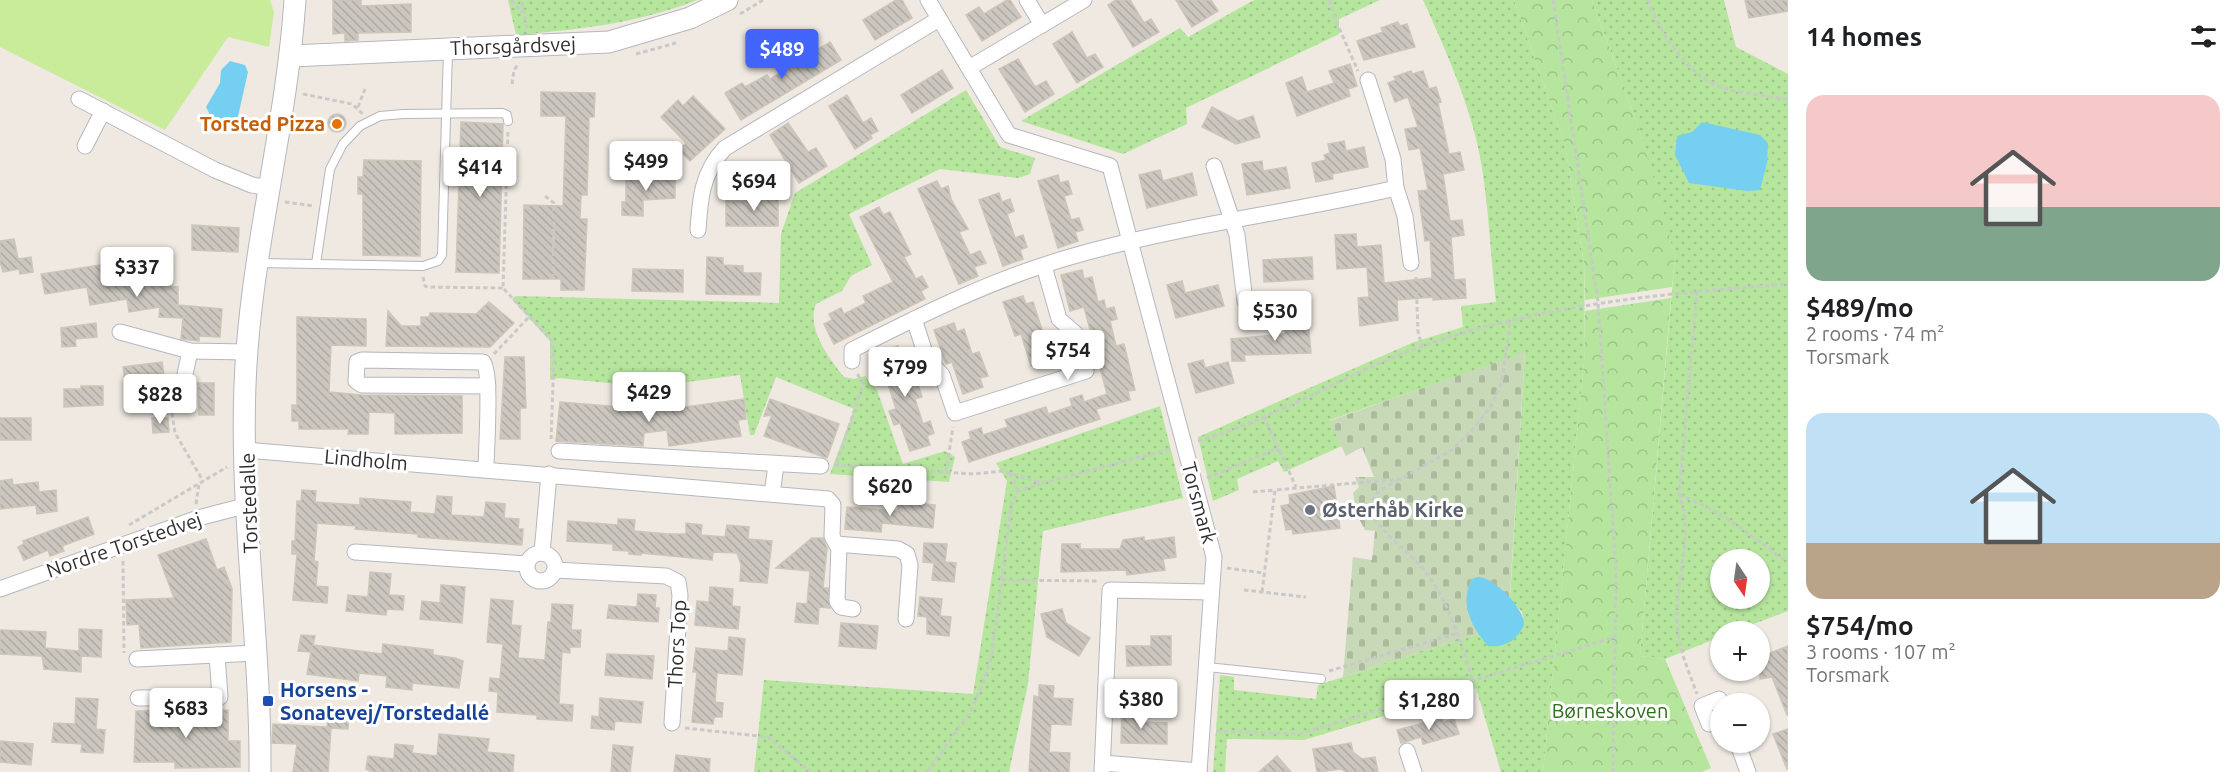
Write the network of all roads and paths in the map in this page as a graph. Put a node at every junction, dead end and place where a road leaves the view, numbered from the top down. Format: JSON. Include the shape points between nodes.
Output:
{"nodes":[{"id":1,"x":295,"y":0,"type":"edge"},
{"id":2,"x":511,"y":0,"type":"edge"},
{"id":3,"x":727,"y":0,"type":"edge"},
{"id":4,"x":928,"y":0,"type":"edge"},
{"id":5,"x":1027,"y":0,"type":"edge"},
{"id":6,"x":1084,"y":0,"type":"edge"},
{"id":7,"x":1329,"y":0,"type":"edge"},
{"id":8,"x":1553,"y":0,"type":"edge"},
{"id":9,"x":1648,"y":0,"type":"edge"},
{"id":10,"x":522,"y":2,"type":"dead end"},
{"id":11,"x":525,"y":15,"type":"junction"},
{"id":12,"x":939,"y":19,"type":"junction"},
{"id":13,"x":1042,"y":25,"type":"junction"},
{"id":14,"x":448,"y":49,"type":"junction"},
{"id":15,"x":525,"y":54,"type":"junction"},
{"id":16,"x":291,"y":56,"type":"junction"},
{"id":17,"x":969,"y":68,"type":"junction"},
{"id":18,"x":1368,"y":80,"type":"joint"},
{"id":19,"x":512,"y":84,"type":"dead end"},
{"id":20,"x":365,"y":89,"type":"dead end"},
{"id":21,"x":287,"y":91,"type":"junction"},
{"id":22,"x":79,"y":99,"type":"dead end"},
{"id":23,"x":1788,"y":100,"type":"edge"},
{"id":24,"x":358,"y":107,"type":"junction"},
{"id":25,"x":103,"y":111,"type":"junction"},
{"id":26,"x":447,"y":113,"type":"junction"},
{"id":27,"x":367,"y":120,"type":"junction"},
{"id":28,"x":508,"y":121,"type":"joint"},
{"id":29,"x":85,"y":146,"type":"dead end"},
{"id":30,"x":1214,"y":166,"type":"dead end"},
{"id":31,"x":1396,"y":188,"type":"junction"},
{"id":32,"x":268,"y":194,"type":"junction"},
{"id":33,"x":545,"y":196,"type":"dead end"},
{"id":34,"x":324,"y":208,"type":"junction"},
{"id":35,"x":1234,"y":221,"type":"junction"},
{"id":36,"x":698,"y":231,"type":"dead end"},
{"id":37,"x":1130,"y":241,"type":"junction"},
{"id":38,"x":256,"y":262,"type":"junction"},
{"id":39,"x":1410,"y":263,"type":"joint"},
{"id":40,"x":316,"y":264,"type":"junction"},
{"id":41,"x":423,"y":266,"type":"junction"},
{"id":42,"x":1044,"y":266,"type":"junction"},
{"id":43,"x":553,"y":276,"type":"dead end"},
{"id":44,"x":1788,"y":284,"type":"edge"},
{"id":45,"x":504,"y":288,"type":"junction"},
{"id":46,"x":1697,"y":291,"type":"junction"},
{"id":47,"x":1245,"y":301,"type":"dead end"},
{"id":48,"x":1598,"y":302,"type":"junction"},
{"id":49,"x":530,"y":316,"type":"junction"},
{"id":50,"x":914,"y":319,"type":"junction"},
{"id":51,"x":1510,"y":322,"type":"junction"},
{"id":52,"x":120,"y":332,"type":"dead end"},
{"id":53,"x":1422,"y":346,"type":"junction"},
{"id":54,"x":190,"y":351,"type":"junction"},
{"id":55,"x":247,"y":352,"type":"junction"},
{"id":56,"x":434,"y":360,"type":"junction"},
{"id":57,"x":852,"y":361,"type":"joint"},
{"id":58,"x":485,"y":364,"type":"junction"},
{"id":59,"x":433,"y":385,"type":"junction"},
{"id":60,"x":488,"y":386,"type":"junction"},
{"id":61,"x":179,"y":402,"type":"joint"},
{"id":62,"x":955,"y":413,"type":"junction"},
{"id":63,"x":1264,"y":416,"type":"junction"},
{"id":64,"x":1184,"y":445,"type":"junction"},
{"id":65,"x":555,"y":446,"type":"joint"},
{"id":66,"x":1280,"y":451,"type":"junction"},
{"id":67,"x":246,"y":453,"type":"junction"},
{"id":68,"x":598,"y":454,"type":"junction"},
{"id":69,"x":710,"y":462,"type":"junction"},
{"id":70,"x":776,"y":465,"type":"junction"},
{"id":71,"x":828,"y":466,"type":"junction"},
{"id":72,"x":486,"y":469,"type":"junction"},
{"id":73,"x":946,"y":472,"type":"junction"},
{"id":74,"x":1010,"y":473,"type":"junction"},
{"id":75,"x":549,"y":474,"type":"junction"},
{"id":76,"x":596,"y":478,"type":"junction"},
{"id":77,"x":1401,"y":479,"type":"junction"},
{"id":78,"x":201,"y":482,"type":"junction"},
{"id":79,"x":1042,"y":483,"type":"junction"},
{"id":80,"x":1195,"y":484,"type":"junction"},
{"id":81,"x":1296,"y":487,"type":"junction"},
{"id":82,"x":708,"y":488,"type":"junction"},
{"id":83,"x":1275,"y":490,"type":"junction"},
{"id":84,"x":1018,"y":491,"type":"junction"},
{"id":85,"x":1253,"y":492,"type":"dead end"},
{"id":86,"x":772,"y":494,"type":"junction"},
{"id":87,"x":1679,"y":495,"type":"junction"},
{"id":88,"x":248,"y":505,"type":"junction"},
{"id":89,"x":198,"y":518,"type":"junction"},
{"id":90,"x":122,"y":538,"type":"junction"},
{"id":91,"x":839,"y":545,"type":"junction"},
{"id":92,"x":355,"y":552,"type":"dead end"},
{"id":93,"x":542,"y":553,"type":"junction"},
{"id":94,"x":1788,"y":563,"type":"edge"},
{"id":95,"x":528,"y":564,"type":"junction"},
{"id":96,"x":1225,"y":568,"type":"dead end"},
{"id":97,"x":555,"y":570,"type":"junction"},
{"id":98,"x":1263,"y":573,"type":"junction"},
{"id":99,"x":1002,"y":580,"type":"junction"},
{"id":100,"x":0,"y":589,"type":"edge"},
{"id":101,"x":1110,"y":590,"type":"junction"},
{"id":102,"x":1244,"y":590,"type":"dead end"},
{"id":103,"x":1211,"y":592,"type":"junction"},
{"id":104,"x":1262,"y":592,"type":"junction"},
{"id":105,"x":1306,"y":597,"type":"dead end"},
{"id":106,"x":854,"y":609,"type":"dead end"},
{"id":107,"x":906,"y":619,"type":"dead end"},
{"id":108,"x":1458,"y":633,"type":"junction"},
{"id":109,"x":1615,"y":637,"type":"junction"},
{"id":110,"x":256,"y":653,"type":"junction"},
{"id":111,"x":217,"y":655,"type":"junction"},
{"id":112,"x":136,"y":659,"type":"joint"},
{"id":113,"x":1207,"y":667,"type":"junction"},
{"id":114,"x":1321,"y":679,"type":"joint"},
{"id":115,"x":1473,"y":681,"type":"junction"},
{"id":116,"x":138,"y":698,"type":"dead end"},
{"id":117,"x":1710,"y":703,"type":"edge"},
{"id":118,"x":1702,"y":706,"type":"junction"},
{"id":119,"x":672,"y":723,"type":"joint"},
{"id":120,"x":1710,"y":724,"type":"edge"},
{"id":121,"x":1202,"y":730,"type":"junction"},
{"id":122,"x":1407,"y":751,"type":"dead end"},
{"id":123,"x":1741,"y":753,"type":"edge"},
{"id":124,"x":1102,"y":767,"type":"edge"},
{"id":125,"x":1199,"y":771,"type":"edge"},
{"id":126,"x":260,"y":772,"type":"edge"},
{"id":127,"x":811,"y":772,"type":"edge"},
{"id":128,"x":927,"y":772,"type":"edge"},
{"id":129,"x":1414,"y":772,"type":"edge"},
{"id":130,"x":1613,"y":772,"type":"edge"},
{"id":131,"x":1748,"y":772,"type":"edge"}],
"edges":[{"from":1,"to":16,"type":"street","name":"Torstedalle"},
{"from":2,"to":11,"type":"path"},
{"from":3,"to":15,"type":"street","name":"Thorsgårdsvej","via":[[690,18],[609,42]]},
{"from":4,"to":12,"type":"street","name":"Torsmark"},
{"from":5,"to":13,"type":"street"},
{"from":6,"to":13,"type":"street"},
{"from":7,"to":18,"type":"path","via":[[1361,77]]},
{"from":8,"to":48,"type":"path"},
{"from":9,"to":23,"type":"path","via":[[1670,41],[1695,70],[1718,86]]},
{"from":10,"to":11,"type":"path"},
{"from":11,"to":15,"type":"path"},
{"from":12,"to":17,"type":"street","name":"Torsmark"},
{"from":12,"to":36,"type":"street","via":[[725,148],[705,179]]},
{"from":13,"to":17,"type":"street"},
{"from":14,"to":15,"type":"street","name":"Thorsgårdsvej"},
{"from":14,"to":16,"type":"street","name":"Thorsgårdsvej"},
{"from":14,"to":26,"type":"lane"},
{"from":15,"to":19,"type":"path","via":[[514,70]]},
{"from":16,"to":21,"type":"street","name":"Torstedalle"},
{"from":17,"to":37,"type":"street","name":"Torsmark","via":[[1009,135],[1110,166]]},
{"from":18,"to":31,"type":"street","via":[[1393,159]]},
{"from":20,"to":24,"type":"path"},
{"from":21,"to":24,"type":"path"},
{"from":21,"to":32,"type":"street","name":"Torstedalle"},
{"from":22,"to":25,"type":"street"},
{"from":24,"to":27,"type":"path"},
{"from":25,"to":29,"type":"street"},
{"from":25,"to":32,"type":"street"},
{"from":26,"to":27,"type":"lane"},
{"from":26,"to":28,"type":"lane","via":[[502,113]]},
{"from":26,"to":41,"type":"lane","via":[[442,255],[438,261]]},
{"from":27,"to":34,"type":"lane","via":[[334,157]]},
{"from":28,"to":45,"type":"path"},
{"from":30,"to":35,"type":"street"},
{"from":31,"to":35,"type":"street"},
{"from":31,"to":39,"type":"street","via":[[1405,216]]},
{"from":32,"to":34,"type":"path"},
{"from":32,"to":38,"type":"street","name":"Torstedalle"},
{"from":33,"to":43,"type":"path","via":[[554,203]]},
{"from":34,"to":40,"type":"lane"},
{"from":35,"to":37,"type":"street"},
{"from":35,"to":47,"type":"street"},
{"from":37,"to":42,"type":"street"},
{"from":37,"to":64,"type":"street","name":"Torsmark"},
{"from":38,"to":40,"type":"lane"},
{"from":38,"to":55,"type":"street","name":"Torstedalle"},
{"from":39,"to":53,"type":"path","via":[[1415,267]]},
{"from":40,"to":41,"type":"lane"},
{"from":41,"to":45,"type":"path","via":[[423,282],[428,287]]},
{"from":42,"to":50,"type":"street","via":[[951,300]]},
{"from":42,"to":62,"type":"street","via":[[1059,319],[1076,334],[1086,371]]},
{"from":44,"to":46,"type":"path"},
{"from":45,"to":49,"type":"path"},
{"from":46,"to":48,"type":"path"},
{"from":46,"to":87,"type":"path"},
{"from":48,"to":51,"type":"path"},
{"from":48,"to":109,"type":"path","via":[[1616,570]]},
{"from":49,"to":58,"type":"path"},
{"from":49,"to":65,"type":"path","via":[[552,341]]},
{"from":50,"to":57,"type":"street","via":[[852,350]]},
{"from":50,"to":62,"type":"street","via":[[927,359],[942,375]]},
{"from":51,"to":53,"type":"path"},
{"from":51,"to":77,"type":"path","via":[[1502,381],[1491,406],[1453,449]]},
{"from":52,"to":54,"type":"street"},
{"from":53,"to":63,"type":"path"},
{"from":54,"to":55,"type":"street"},
{"from":54,"to":61,"type":"street"},
{"from":55,"to":67,"type":"street","name":"Torstedalle"},
{"from":56,"to":58,"type":"street"},
{"from":56,"to":59,"type":"street"},
{"from":56,"to":59,"type":"street","via":[[362,360],[356,364],[355,378],[362,385]]},
{"from":57,"to":71,"type":"path","via":[[862,384]]},
{"from":58,"to":60,"type":"street"},
{"from":59,"to":60,"type":"street"},
{"from":60,"to":72,"type":"street"},
{"from":61,"to":78,"type":"path","via":[[172,414],[173,426]]},
{"from":62,"to":73,"type":"path"},
{"from":63,"to":64,"type":"path","via":[[1227,433]]},
{"from":63,"to":66,"type":"path"},
{"from":64,"to":79,"type":"path"},
{"from":64,"to":80,"type":"street","name":"Torsmark"},
{"from":65,"to":68,"type":"street"},
{"from":66,"to":80,"type":"path","via":[[1275,449]]},
{"from":66,"to":81,"type":"path"},
{"from":67,"to":72,"type":"street","name":"Lindholm"},
{"from":67,"to":78,"type":"path"},
{"from":67,"to":88,"type":"street","name":"Torstedalle"},
{"from":68,"to":69,"type":"street"},
{"from":68,"to":76,"type":"street"},
{"from":69,"to":70,"type":"street"},
{"from":69,"to":82,"type":"street"},
{"from":70,"to":71,"type":"street"},
{"from":70,"to":86,"type":"street"},
{"from":71,"to":73,"type":"path"},
{"from":72,"to":75,"type":"street","name":"Lindholm"},
{"from":73,"to":74,"type":"path"},
{"from":74,"to":79,"type":"path"},
{"from":74,"to":84,"type":"path"},
{"from":75,"to":76,"type":"street","name":"Lindholm"},
{"from":75,"to":93,"type":"street"},
{"from":76,"to":82,"type":"street","name":"Lindholm"},
{"from":77,"to":81,"type":"path"},
{"from":77,"to":108,"type":"path","via":[[1376,493],[1371,505],[1374,519],[1424,570]]},
{"from":78,"to":89,"type":"path","via":[[195,506]]},
{"from":78,"to":90,"type":"path"},
{"from":79,"to":84,"type":"path"},
{"from":80,"to":103,"type":"street","name":"Torsmark","via":[[1214,558]]},
{"from":81,"to":83,"type":"path"},
{"from":82,"to":86,"type":"street","name":"Lindholm"},
{"from":83,"to":85,"type":"path"},
{"from":83,"to":98,"type":"path"},
{"from":84,"to":99,"type":"path","via":[[1011,506]]},
{"from":86,"to":91,"type":"street","name":"Lindholm","via":[[831,500],[832,536]]},
{"from":87,"to":94,"type":"path","via":[[1728,518]]},
{"from":87,"to":118,"type":"path","via":[[1686,513],[1677,617],[1679,644]]},
{"from":88,"to":89,"type":"street","name":"Nordre Torstedvej"},
{"from":88,"to":110,"type":"street","name":"Torstedalle"},
{"from":89,"to":90,"type":"street","name":"Nordre Torstedvej"},
{"from":90,"to":100,"type":"street","name":"Nordre Torstedvej"},
{"from":90,"to":112,"type":"path","via":[[124,657]]},
{"from":91,"to":106,"type":"street","name":"Lindholm","via":[[837,601],[844,608]]},
{"from":91,"to":107,"type":"street","via":[[898,549],[907,554],[910,566]]},
{"from":92,"to":95,"type":"street"},
{"from":93,"to":95,"type":"street","via":[[532,556]]},
{"from":93,"to":97,"type":"street","via":[[553,559]]},
{"from":95,"to":97,"type":"street","via":[[529,574],[537,580],[548,579]]},
{"from":96,"to":98,"type":"path"},
{"from":97,"to":119,"type":"street","name":"Thors Top","via":[[666,576],[678,582]]},
{"from":98,"to":104,"type":"path"},
{"from":99,"to":101,"type":"path","via":[[1100,581]]},
{"from":99,"to":128,"type":"path","via":[[992,654],[984,681],[971,711]]},
{"from":101,"to":103,"type":"street"},
{"from":101,"to":124,"type":"street"},
{"from":102,"to":104,"type":"path"},
{"from":103,"to":113,"type":"street","name":"Torsmark"},
{"from":104,"to":105,"type":"path"},
{"from":108,"to":114,"type":"path","via":[[1329,671]]},
{"from":108,"to":115,"type":"path"},
{"from":109,"to":115,"type":"path"},
{"from":109,"to":130,"type":"path"},
{"from":110,"to":111,"type":"street"},
{"from":110,"to":126,"type":"street","name":"Torstedalle"},
{"from":111,"to":112,"type":"street"},
{"from":111,"to":116,"type":"street","via":[[220,697]]},
{"from":113,"to":114,"type":"lane"},
{"from":113,"to":121,"type":"street","name":"Torsmark"},
{"from":115,"to":121,"type":"path","via":[[1300,734]]},
{"from":117,"to":118,"type":"street"},
{"from":118,"to":120,"type":"street"},
{"from":119,"to":127,"type":"path","via":[[688,730],[768,737]]},
{"from":121,"to":125,"type":"street","name":"Torsmark"},
{"from":122,"to":129,"type":"street"},
{"from":123,"to":131,"type":"street"},
{"from":124,"to":125,"type":"street"}]}
